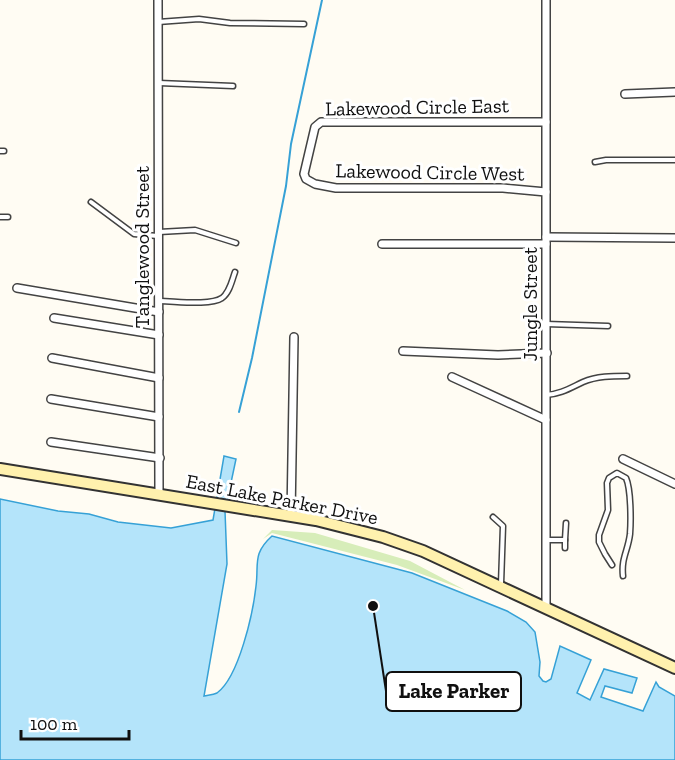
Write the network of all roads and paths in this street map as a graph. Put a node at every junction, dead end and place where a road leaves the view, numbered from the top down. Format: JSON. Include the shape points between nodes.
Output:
{"nodes":[{"id":1,"x":158,"y":0,"type":"edge"},
{"id":2,"x":546,"y":0,"type":"edge"},
{"id":3,"x":158,"y":22,"type":"junction"},
{"id":4,"x":304,"y":24,"type":"dead end"},
{"id":5,"x":158,"y":83,"type":"junction"},
{"id":6,"x":233,"y":86,"type":"dead end"},
{"id":7,"x":675,"y":92,"type":"edge"},
{"id":8,"x":625,"y":93,"type":"dead end"},
{"id":9,"x":546,"y":122,"type":"junction"},
{"id":10,"x":309,"y":152,"type":"joint"},
{"id":11,"x":675,"y":160,"type":"edge"},
{"id":12,"x":595,"y":162,"type":"dead end"},
{"id":13,"x":546,"y":192,"type":"junction"},
{"id":14,"x":91,"y":202,"type":"dead end"},
{"id":15,"x":0,"y":217,"type":"edge"},
{"id":16,"x":8,"y":217,"type":"dead end"},
{"id":17,"x":159,"y":234,"type":"junction"},
{"id":18,"x":675,"y":238,"type":"edge"},
{"id":19,"x":546,"y":240,"type":"junction"},
{"id":20,"x":237,"y":243,"type":"dead end"},
{"id":21,"x":382,"y":244,"type":"dead end"},
{"id":22,"x":235,"y":272,"type":"dead end"},
{"id":23,"x":17,"y":288,"type":"dead end"},
{"id":24,"x":159,"y":300,"type":"junction"},
{"id":25,"x":159,"y":312,"type":"junction"},
{"id":26,"x":54,"y":318,"type":"dead end"},
{"id":27,"x":546,"y":324,"type":"junction"},
{"id":28,"x":608,"y":326,"type":"dead end"},
{"id":29,"x":159,"y":335,"type":"junction"},
{"id":30,"x":294,"y":337,"type":"dead end"},
{"id":31,"x":403,"y":351,"type":"dead end"},
{"id":32,"x":547,"y":353,"type":"junction"},
{"id":33,"x":52,"y":358,"type":"dead end"},
{"id":34,"x":627,"y":376,"type":"dead end"},
{"id":35,"x":452,"y":377,"type":"dead end"},
{"id":36,"x":159,"y":378,"type":"junction"},
{"id":37,"x":546,"y":395,"type":"junction"},
{"id":38,"x":51,"y":399,"type":"dead end"},
{"id":39,"x":159,"y":417,"type":"junction"},
{"id":40,"x":546,"y":420,"type":"junction"},
{"id":41,"x":51,"y":442,"type":"dead end"},
{"id":42,"x":159,"y":458,"type":"junction"},
{"id":43,"x":622,"y":459,"type":"dead end"},
{"id":44,"x":0,"y":469,"type":"edge"},
{"id":45,"x":675,"y":483,"type":"edge"},
{"id":46,"x":159,"y":494,"type":"junction"},
{"id":47,"x":291,"y":516,"type":"junction"},
{"id":48,"x":493,"y":517,"type":"dead end"},
{"id":49,"x":566,"y":523,"type":"dead end"},
{"id":50,"x":547,"y":540,"type":"junction"},
{"id":51,"x":565,"y":540,"type":"junction"},
{"id":52,"x":565,"y":548,"type":"dead end"},
{"id":53,"x":612,"y":565,"type":"dead end"},
{"id":54,"x":623,"y":576,"type":"dead end"},
{"id":55,"x":501,"y":588,"type":"junction"},
{"id":56,"x":546,"y":608,"type":"junction"},
{"id":57,"x":675,"y":668,"type":"edge"}],
"edges":[{"from":1,"to":3,"type":"street","name":"Tanglewood Street"},
{"from":2,"to":9,"type":"street","name":"Jungle Street"},
{"from":3,"to":4,"type":"lane","via":[[200,19]]},
{"from":3,"to":5,"type":"street","name":"Tanglewood Street"},
{"from":5,"to":6,"type":"lane"},
{"from":5,"to":17,"type":"street","name":"Tanglewood Street"},
{"from":7,"to":8,"type":"street"},
{"from":9,"to":10,"type":"street","name":"Lakewood Circle East","via":[[321,122],[315,127]]},
{"from":9,"to":13,"type":"street","name":"Jungle Street"},
{"from":10,"to":13,"type":"street","name":"Lakewood Circle West","via":[[305,177],[326,187],[503,188]]},
{"from":11,"to":12,"type":"lane"},
{"from":13,"to":19,"type":"street","name":"Jungle Street"},
{"from":14,"to":17,"type":"lane","via":[[134,234]]},
{"from":15,"to":16,"type":"lane"},
{"from":17,"to":20,"type":"lane","via":[[195,230]]},
{"from":17,"to":24,"type":"street","name":"Tanglewood Street"},
{"from":18,"to":19,"type":"street"},
{"from":19,"to":21,"type":"street"},
{"from":19,"to":27,"type":"street","name":"Jungle Street"},
{"from":22,"to":24,"type":"lane","via":[[226,294],[217,300]]},
{"from":23,"to":25,"type":"street"},
{"from":24,"to":25,"type":"street","name":"Tanglewood Street"},
{"from":25,"to":29,"type":"street","name":"Tanglewood Street"},
{"from":26,"to":29,"type":"street"},
{"from":27,"to":28,"type":"lane"},
{"from":27,"to":32,"type":"street","name":"Jungle Street"},
{"from":29,"to":36,"type":"street","name":"Tanglewood Street"},
{"from":30,"to":47,"type":"street"},
{"from":31,"to":32,"type":"street"},
{"from":32,"to":37,"type":"street","name":"Jungle Street"},
{"from":33,"to":36,"type":"street"},
{"from":34,"to":37,"type":"lane","via":[[590,380],[562,393]]},
{"from":35,"to":40,"type":"street"},
{"from":36,"to":39,"type":"street","name":"Tanglewood Street"},
{"from":37,"to":40,"type":"street","name":"Jungle Street"},
{"from":38,"to":39,"type":"street"},
{"from":39,"to":42,"type":"street","name":"Tanglewood Street"},
{"from":40,"to":50,"type":"street","name":"Jungle Street"},
{"from":41,"to":42,"type":"street"},
{"from":42,"to":46,"type":"street","name":"Tanglewood Street"},
{"from":43,"to":45,"type":"street"},
{"from":44,"to":46,"type":"street","name":"East Lake Parker Drive"},
{"from":46,"to":47,"type":"street","name":"East Lake Parker Drive"},
{"from":47,"to":55,"type":"street","name":"East Lake Parker Drive","via":[[383,537],[423,551]]},
{"from":48,"to":55,"type":"lane","via":[[503,526]]},
{"from":49,"to":51,"type":"lane"},
{"from":50,"to":51,"type":"lane"},
{"from":50,"to":56,"type":"street","name":"Jungle Street"},
{"from":51,"to":52,"type":"lane"},
{"from":53,"to":54,"type":"lane","via":[[599,535],[608,510],[607,483],[617,473],[626,478],[630,492],[630,535],[622,560]]},
{"from":55,"to":56,"type":"street","name":"East Lake Parker Drive"},
{"from":56,"to":57,"type":"street","name":"East Lake Parker Drive"}]}
